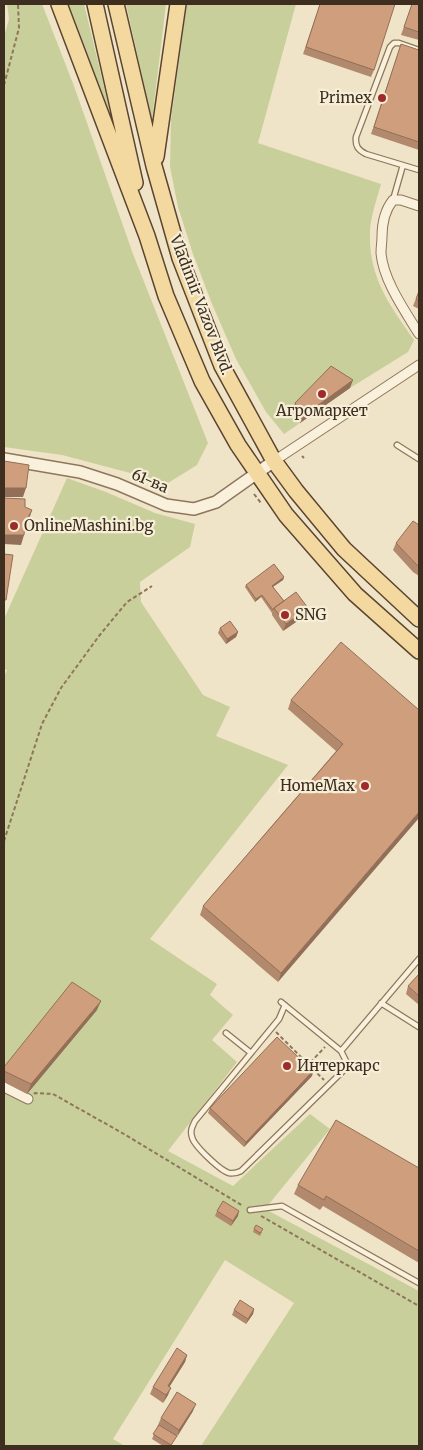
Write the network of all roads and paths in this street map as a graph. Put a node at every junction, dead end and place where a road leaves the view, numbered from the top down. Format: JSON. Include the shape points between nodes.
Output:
{"nodes":[{"id":1,"x":18,"y":4,"type":"edge"},
{"id":2,"x":59,"y":4,"type":"edge"},
{"id":3,"x":95,"y":4,"type":"edge"},
{"id":4,"x":116,"y":4,"type":"edge"},
{"id":5,"x":178,"y":4,"type":"edge"},
{"id":6,"x":419,"y":50,"type":"edge"},
{"id":7,"x":4,"y":85,"type":"edge"},
{"id":8,"x":403,"y":165,"type":"junction"},
{"id":9,"x":154,"y":166,"type":"junction"},
{"id":10,"x":419,"y":170,"type":"edge"},
{"id":11,"x":393,"y":200,"type":"junction"},
{"id":12,"x":419,"y":206,"type":"edge"},
{"id":13,"x":146,"y":236,"type":"junction"},
{"id":14,"x":419,"y":334,"type":"edge"},
{"id":15,"x":419,"y":365,"type":"edge"},
{"id":16,"x":397,"y":445,"type":"dead end"},
{"id":17,"x":4,"y":459,"type":"edge"},
{"id":18,"x":419,"y":459,"type":"edge"},
{"id":19,"x":274,"y":461,"type":"junction"},
{"id":20,"x":257,"y":472,"type":"junction"},
{"id":21,"x":254,"y":494,"type":"dead end"},
{"id":22,"x":261,"y":503,"type":"dead end"},
{"id":23,"x":152,"y":586,"type":"dead end"},
{"id":24,"x":419,"y":619,"type":"edge"},
{"id":25,"x":419,"y":651,"type":"edge"},
{"id":26,"x":4,"y":841,"type":"edge"},
{"id":27,"x":419,"y":959,"type":"edge"},
{"id":28,"x":381,"y":1003,"type":"junction"},
{"id":29,"x":419,"y":1027,"type":"edge"},
{"id":30,"x":272,"y":1028,"type":"junction"},
{"id":31,"x":226,"y":1033,"type":"dead end"},
{"id":32,"x":341,"y":1051,"type":"junction"},
{"id":33,"x":251,"y":1053,"type":"junction"},
{"id":34,"x":320,"y":1053,"type":"dead end"},
{"id":35,"x":308,"y":1064,"type":"junction"},
{"id":36,"x":304,"y":1068,"type":"edge"},
{"id":37,"x":329,"y":1085,"type":"junction"},
{"id":38,"x":4,"y":1087,"type":"edge"},
{"id":39,"x":28,"y":1099,"type":"joint"},
{"id":40,"x":250,"y":1210,"type":"junction"},
{"id":41,"x":419,"y":1283,"type":"edge"},
{"id":42,"x":419,"y":1306,"type":"edge"}],
"edges":[{"from":1,"to":7,"type":"path","via":[[19,28]]},
{"from":2,"to":13,"type":"main road"},
{"from":3,"to":13,"type":"main road"},
{"from":4,"to":9,"type":"main road","name":"Vladimir Vazov Blvd."},
{"from":5,"to":9,"type":"main road"},
{"from":6,"to":8,"type":"lane","via":[[399,43],[390,47],[355,143],[360,152]]},
{"from":8,"to":10,"type":"lane"},
{"from":8,"to":11,"type":"lane"},
{"from":9,"to":19,"type":"main road","name":"Vladimir Vazov Blvd.","via":[[180,258],[222,366]]},
{"from":11,"to":12,"type":"street"},
{"from":11,"to":14,"type":"street","via":[[387,207],[382,228],[381,254],[388,281]]},
{"from":13,"to":20,"type":"main road","name":"Vladimir Vazov Blvd.","via":[[166,296],[202,380]]},
{"from":15,"to":19,"type":"street"},
{"from":16,"to":18,"type":"lane"},
{"from":17,"to":20,"type":"street","name":"61-ва","via":[[80,472],[166,505],[194,509],[216,502]]},
{"from":19,"to":20,"type":"street","name":"61-ва"},
{"from":19,"to":24,"type":"main road","name":"Vladimir Vazov Blvd.","via":[[344,549]]},
{"from":20,"to":25,"type":"main road","name":"Vladimir Vazov Blvd.","via":[[286,515],[355,594]]},
{"from":21,"to":22,"type":"path"},
{"from":23,"to":26,"type":"path","via":[[127,602],[61,688],[42,724]]},
{"from":27,"to":28,"type":"lane"},
{"from":28,"to":29,"type":"lane"},
{"from":28,"to":32,"type":"lane"},
{"from":30,"to":32,"type":"lane","via":[[279,1019],[283,1004]]},
{"from":30,"to":33,"type":"lane"},
{"from":30,"to":35,"type":"path"},
{"from":31,"to":33,"type":"lane"},
{"from":32,"to":37,"type":"lane","via":[[347,1063]]},
{"from":33,"to":37,"type":"lane","via":[[191,1129],[194,1143],[230,1173],[241,1171]]},
{"from":34,"to":35,"type":"path"},
{"from":35,"to":36,"type":"path"},
{"from":35,"to":37,"type":"path"},
{"from":38,"to":39,"type":"street"},
{"from":39,"to":40,"type":"path","via":[[35,1093],[53,1094]]},
{"from":40,"to":41,"type":"lane","via":[[282,1206]]},
{"from":40,"to":42,"type":"path"}]}
